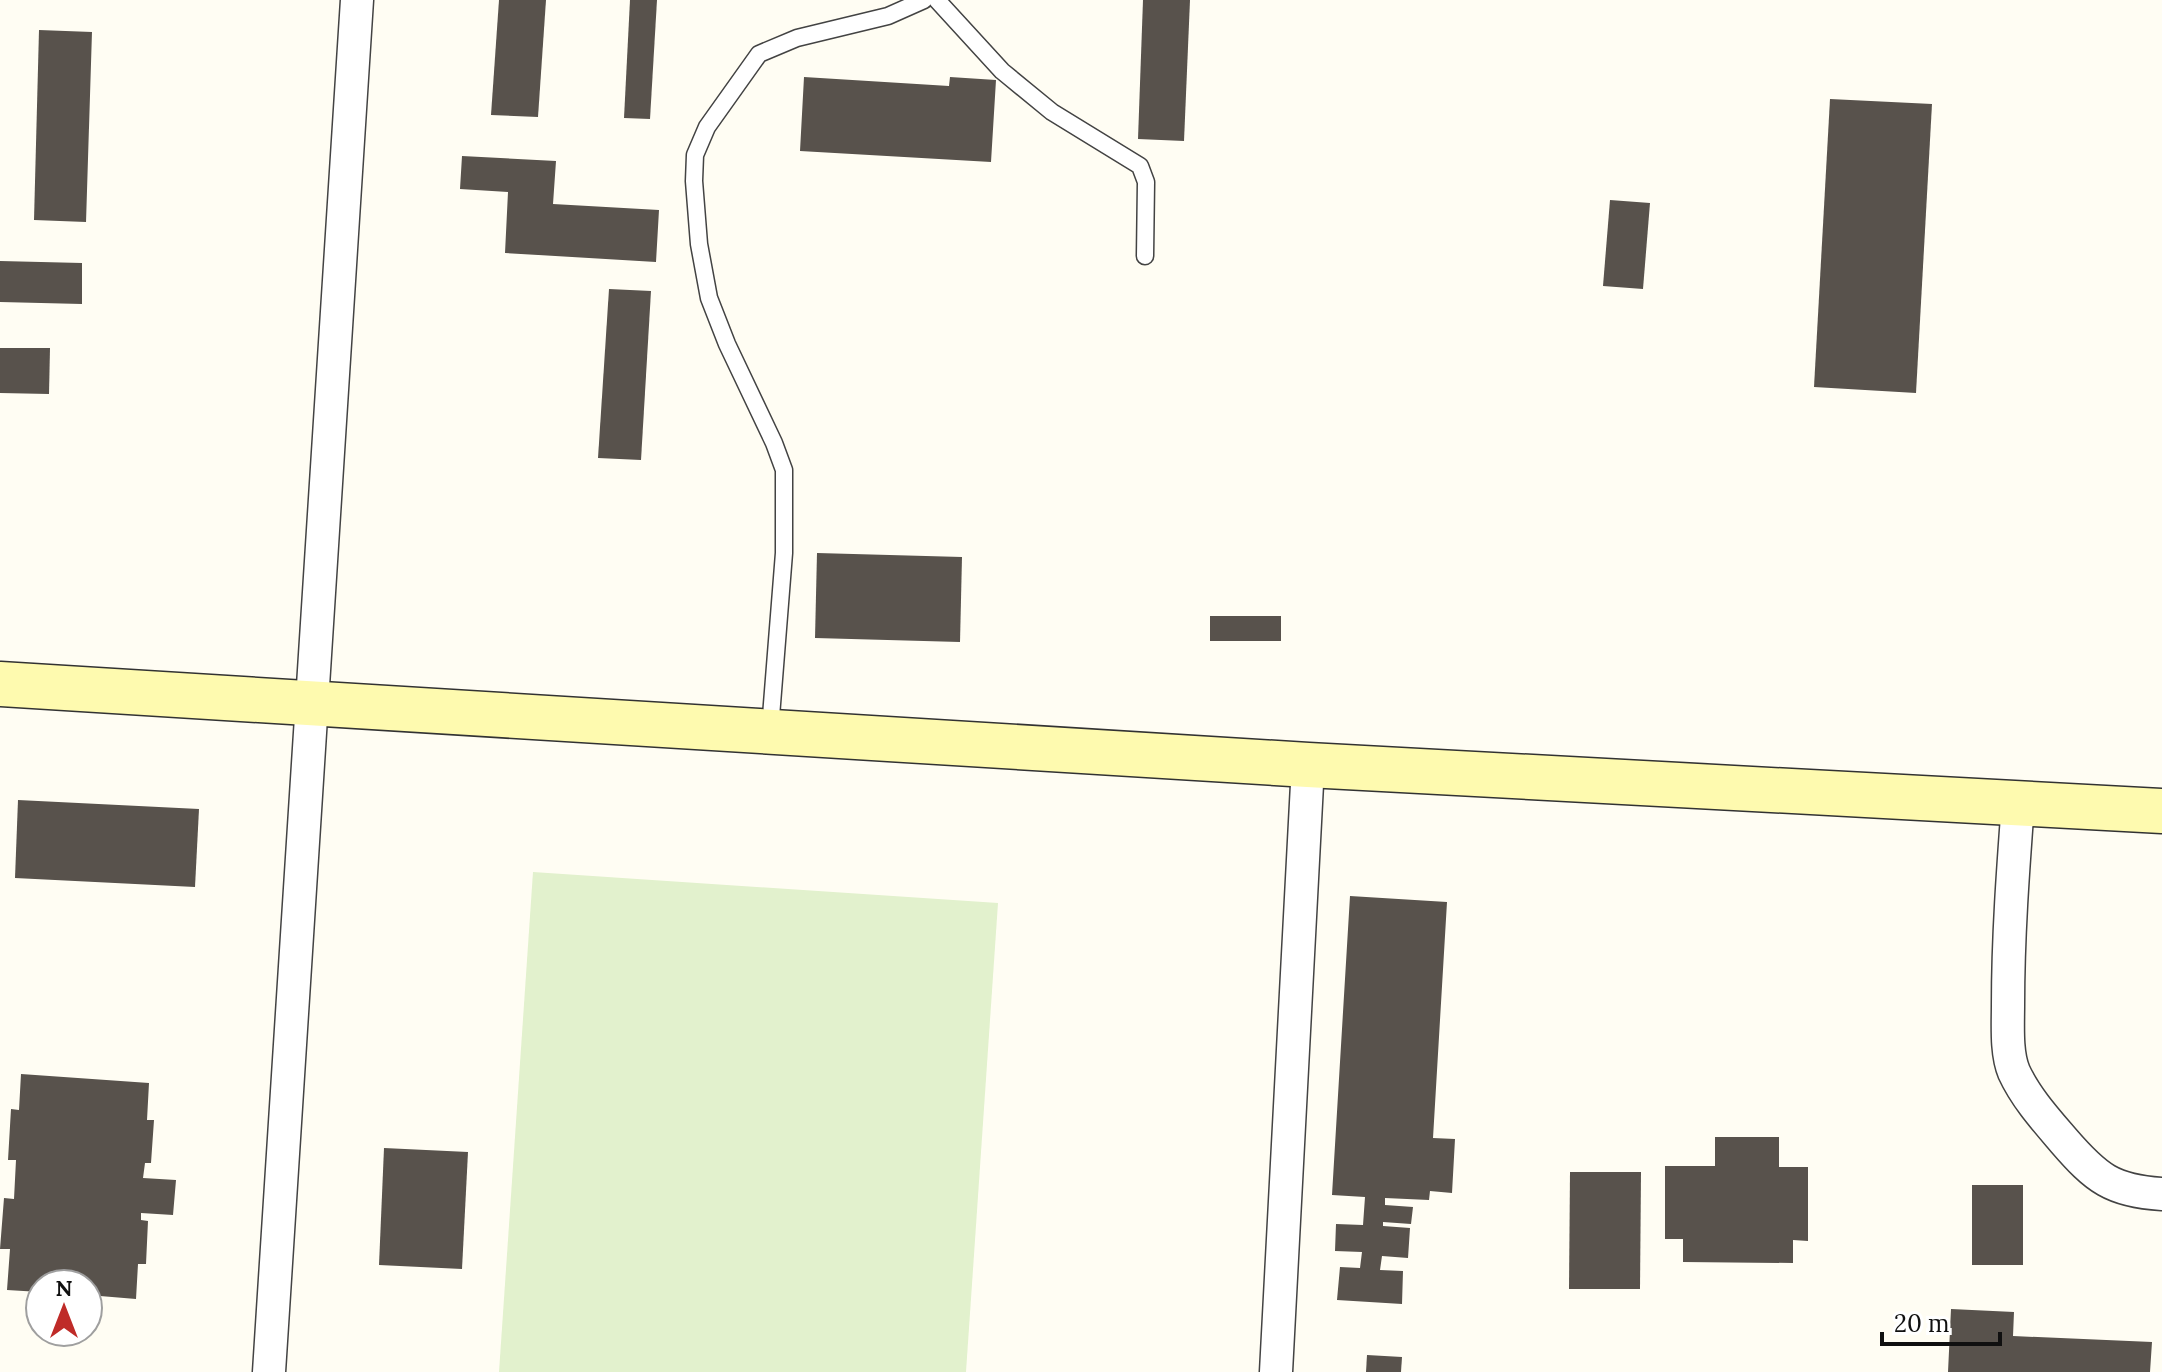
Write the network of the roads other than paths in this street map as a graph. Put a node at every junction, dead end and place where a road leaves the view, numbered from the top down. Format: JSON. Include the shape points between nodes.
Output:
{"nodes":[{"id":1,"x":357,"y":0,"type":"edge"},
{"id":2,"x":924,"y":0,"type":"edge"},
{"id":3,"x":937,"y":0,"type":"edge"},
{"id":4,"x":1145,"y":256,"type":"dead end"},
{"id":5,"x":0,"y":684,"type":"edge"},
{"id":6,"x":313,"y":704,"type":"junction"},
{"id":7,"x":770,"y":732,"type":"junction"},
{"id":8,"x":1308,"y":765,"type":"junction"},
{"id":9,"x":2018,"y":803,"type":"junction"},
{"id":10,"x":2162,"y":811,"type":"edge"},
{"id":11,"x":2162,"y":1194,"type":"edge"},
{"id":12,"x":269,"y":1372,"type":"edge"},
{"id":13,"x":1276,"y":1372,"type":"edge"}],
"edges":[{"from":1,"to":6,"type":"street"},
{"from":2,"to":7,"type":"lane","via":[[888,16],[797,38],[759,54],[707,127],[695,155],[699,244],[709,298],[784,470],[784,553]]},
{"from":3,"to":4,"type":"lane","via":[[1002,71],[1052,112],[1140,166],[1146,182]]},
{"from":5,"to":6,"type":"street"},
{"from":6,"to":7,"type":"street"},
{"from":6,"to":12,"type":"street"},
{"from":7,"to":8,"type":"street"},
{"from":8,"to":9,"type":"street"},
{"from":8,"to":13,"type":"street"},
{"from":9,"to":10,"type":"street"},
{"from":9,"to":11,"type":"street","via":[[2008,945],[2013,1070],[2037,1109],[2107,1183]]}]}
